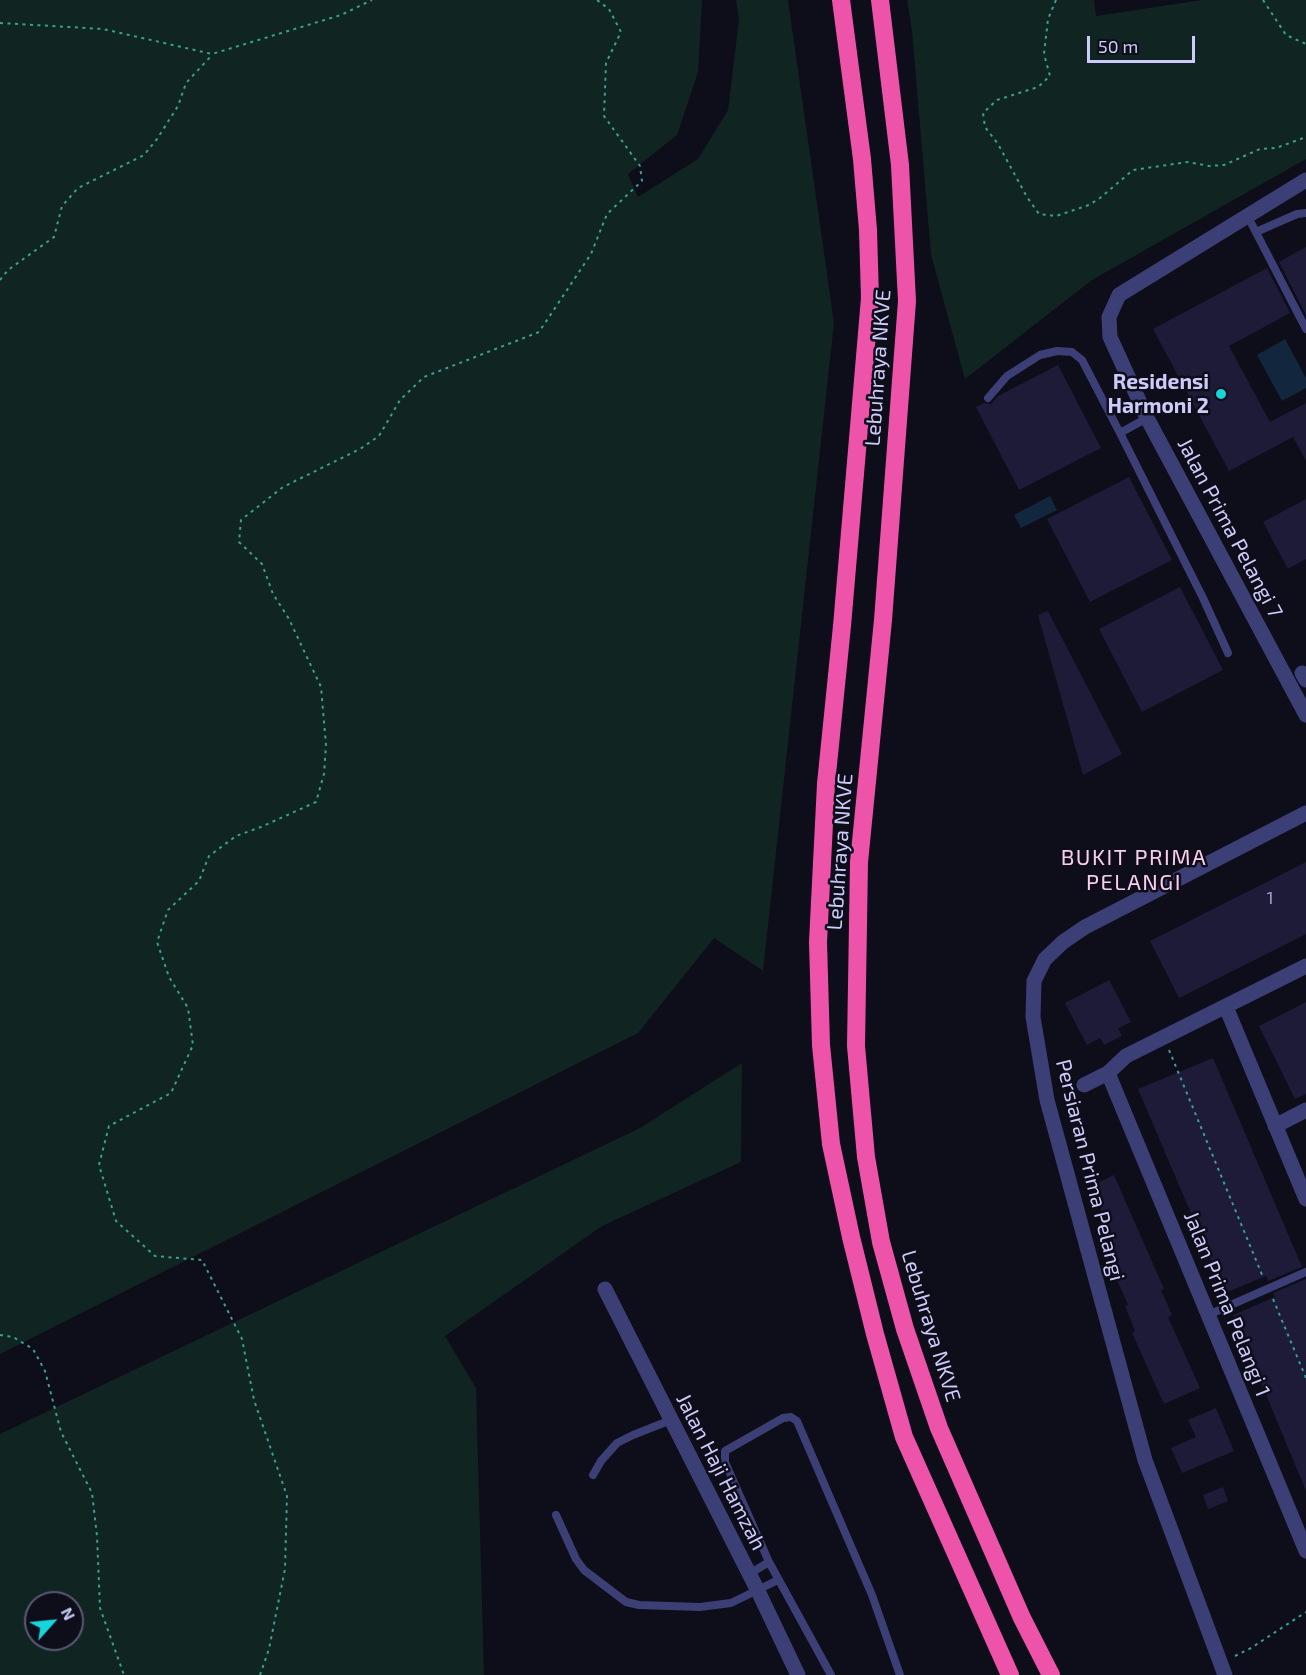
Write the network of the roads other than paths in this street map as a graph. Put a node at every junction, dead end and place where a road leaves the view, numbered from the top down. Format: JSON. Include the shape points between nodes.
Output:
{"nodes":[{"id":1,"x":842,"y":0,"type":"edge"},
{"id":2,"x":880,"y":0,"type":"edge"},
{"id":3,"x":1306,"y":180,"type":"edge"},
{"id":4,"x":1306,"y":213,"type":"edge"},
{"id":5,"x":1247,"y":215,"type":"junction"},
{"id":6,"x":1256,"y":232,"type":"junction"},
{"id":7,"x":1306,"y":329,"type":"edge"},
{"id":8,"x":988,"y":398,"type":"dead end"},
{"id":9,"x":1147,"y":418,"type":"junction"},
{"id":10,"x":1120,"y":433,"type":"junction"},
{"id":11,"x":1228,"y":653,"type":"dead end"},
{"id":12,"x":1305,"y":674,"type":"edge"},
{"id":13,"x":1288,"y":680,"type":"junction"},
{"id":14,"x":1306,"y":715,"type":"edge"},
{"id":15,"x":1306,"y":813,"type":"edge"},
{"id":16,"x":1306,"y":966,"type":"edge"},
{"id":17,"x":1226,"y":1007,"type":"junction"},
{"id":18,"x":1108,"y":1073,"type":"junction"},
{"id":19,"x":1084,"y":1085,"type":"dead end"},
{"id":20,"x":1306,"y":1110,"type":"edge"},
{"id":21,"x":1275,"y":1126,"type":"junction"},
{"id":22,"x":1306,"y":1199,"type":"edge"},
{"id":23,"x":1306,"y":1272,"type":"edge"},
{"id":24,"x":605,"y":1289,"type":"dead end"},
{"id":25,"x":1208,"y":1315,"type":"junction"},
{"id":26,"x":671,"y":1420,"type":"junction"},
{"id":27,"x":593,"y":1475,"type":"dead end"},
{"id":28,"x":556,"y":1515,"type":"dead end"},
{"id":29,"x":1306,"y":1551,"type":"edge"},
{"id":30,"x":769,"y":1562,"type":"junction"},
{"id":31,"x":749,"y":1574,"type":"junction"},
{"id":32,"x":778,"y":1580,"type":"junction"},
{"id":33,"x":758,"y":1591,"type":"junction"},
{"id":34,"x":1223,"y":1669,"type":"edge"},
{"id":35,"x":798,"y":1675,"type":"edge"},
{"id":36,"x":831,"y":1675,"type":"edge"},
{"id":37,"x":900,"y":1675,"type":"edge"},
{"id":38,"x":1010,"y":1675,"type":"edge"},
{"id":39,"x":1051,"y":1675,"type":"edge"}],
"edges":[{"from":1,"to":38,"type":"highway","name":"Lebuhraya NKVE","via":[[862,159],[870,298],[826,784],[818,942],[831,1144],[872,1323],[904,1437]]},
{"from":2,"to":39,"type":"highway","name":"Lebuhraya NKVE","via":[[900,165],[907,301],[883,620],[859,862],[856,1046],[866,1157],[881,1242],[939,1428]]},
{"from":3,"to":5,"type":"street","name":"Jalan Prima Pelangi 7"},
{"from":4,"to":6,"type":"lane"},
{"from":5,"to":6,"type":"lane"},
{"from":5,"to":9,"type":"street","name":"Jalan Prima Pelangi 7","via":[[1119,295],[1109,317],[1110,337]]},
{"from":6,"to":7,"type":"lane"},
{"from":8,"to":10,"type":"lane","via":[[1007,376],[1040,355],[1072,352],[1082,360]]},
{"from":9,"to":10,"type":"lane"},
{"from":9,"to":13,"type":"street","name":"Jalan Prima Pelangi 7"},
{"from":10,"to":11,"type":"lane"},
{"from":12,"to":13,"type":"lane"},
{"from":13,"to":14,"type":"street","name":"Jalan Prima Pelangi 7"},
{"from":15,"to":34,"type":"street","name":"Persiaran Prima Pelangi","via":[[1085,927],[1045,959],[1034,981],[1033,1017],[1047,1100],[1145,1460]]},
{"from":16,"to":17,"type":"street"},
{"from":17,"to":18,"type":"street","via":[[1126,1056]]},
{"from":17,"to":21,"type":"street"},
{"from":18,"to":19,"type":"street"},
{"from":18,"to":25,"type":"street","name":"Jalan Prima Pelangi 1"},
{"from":20,"to":21,"type":"street"},
{"from":21,"to":22,"type":"street"},
{"from":23,"to":25,"type":"lane"},
{"from":24,"to":26,"type":"street","name":"Jalan Haji Hamzah"},
{"from":25,"to":29,"type":"street","name":"Jalan Prima Pelangi 1"},
{"from":26,"to":27,"type":"lane","via":[[617,1443]]},
{"from":26,"to":31,"type":"street","name":"Jalan Haji Hamzah"},
{"from":28,"to":33,"type":"lane","via":[[584,1570],[626,1602],[700,1606],[732,1603]]},
{"from":30,"to":31,"type":"lane"},
{"from":30,"to":32,"type":"lane"},
{"from":30,"to":37,"type":"lane","via":[[725,1462],[725,1451],[790,1417],[797,1421],[872,1595]]},
{"from":31,"to":33,"type":"street","name":"Jalan Haji Hamzah"},
{"from":32,"to":33,"type":"lane"},
{"from":32,"to":36,"type":"lane"},
{"from":33,"to":35,"type":"street","name":"Jalan Haji Hamzah"}]}
